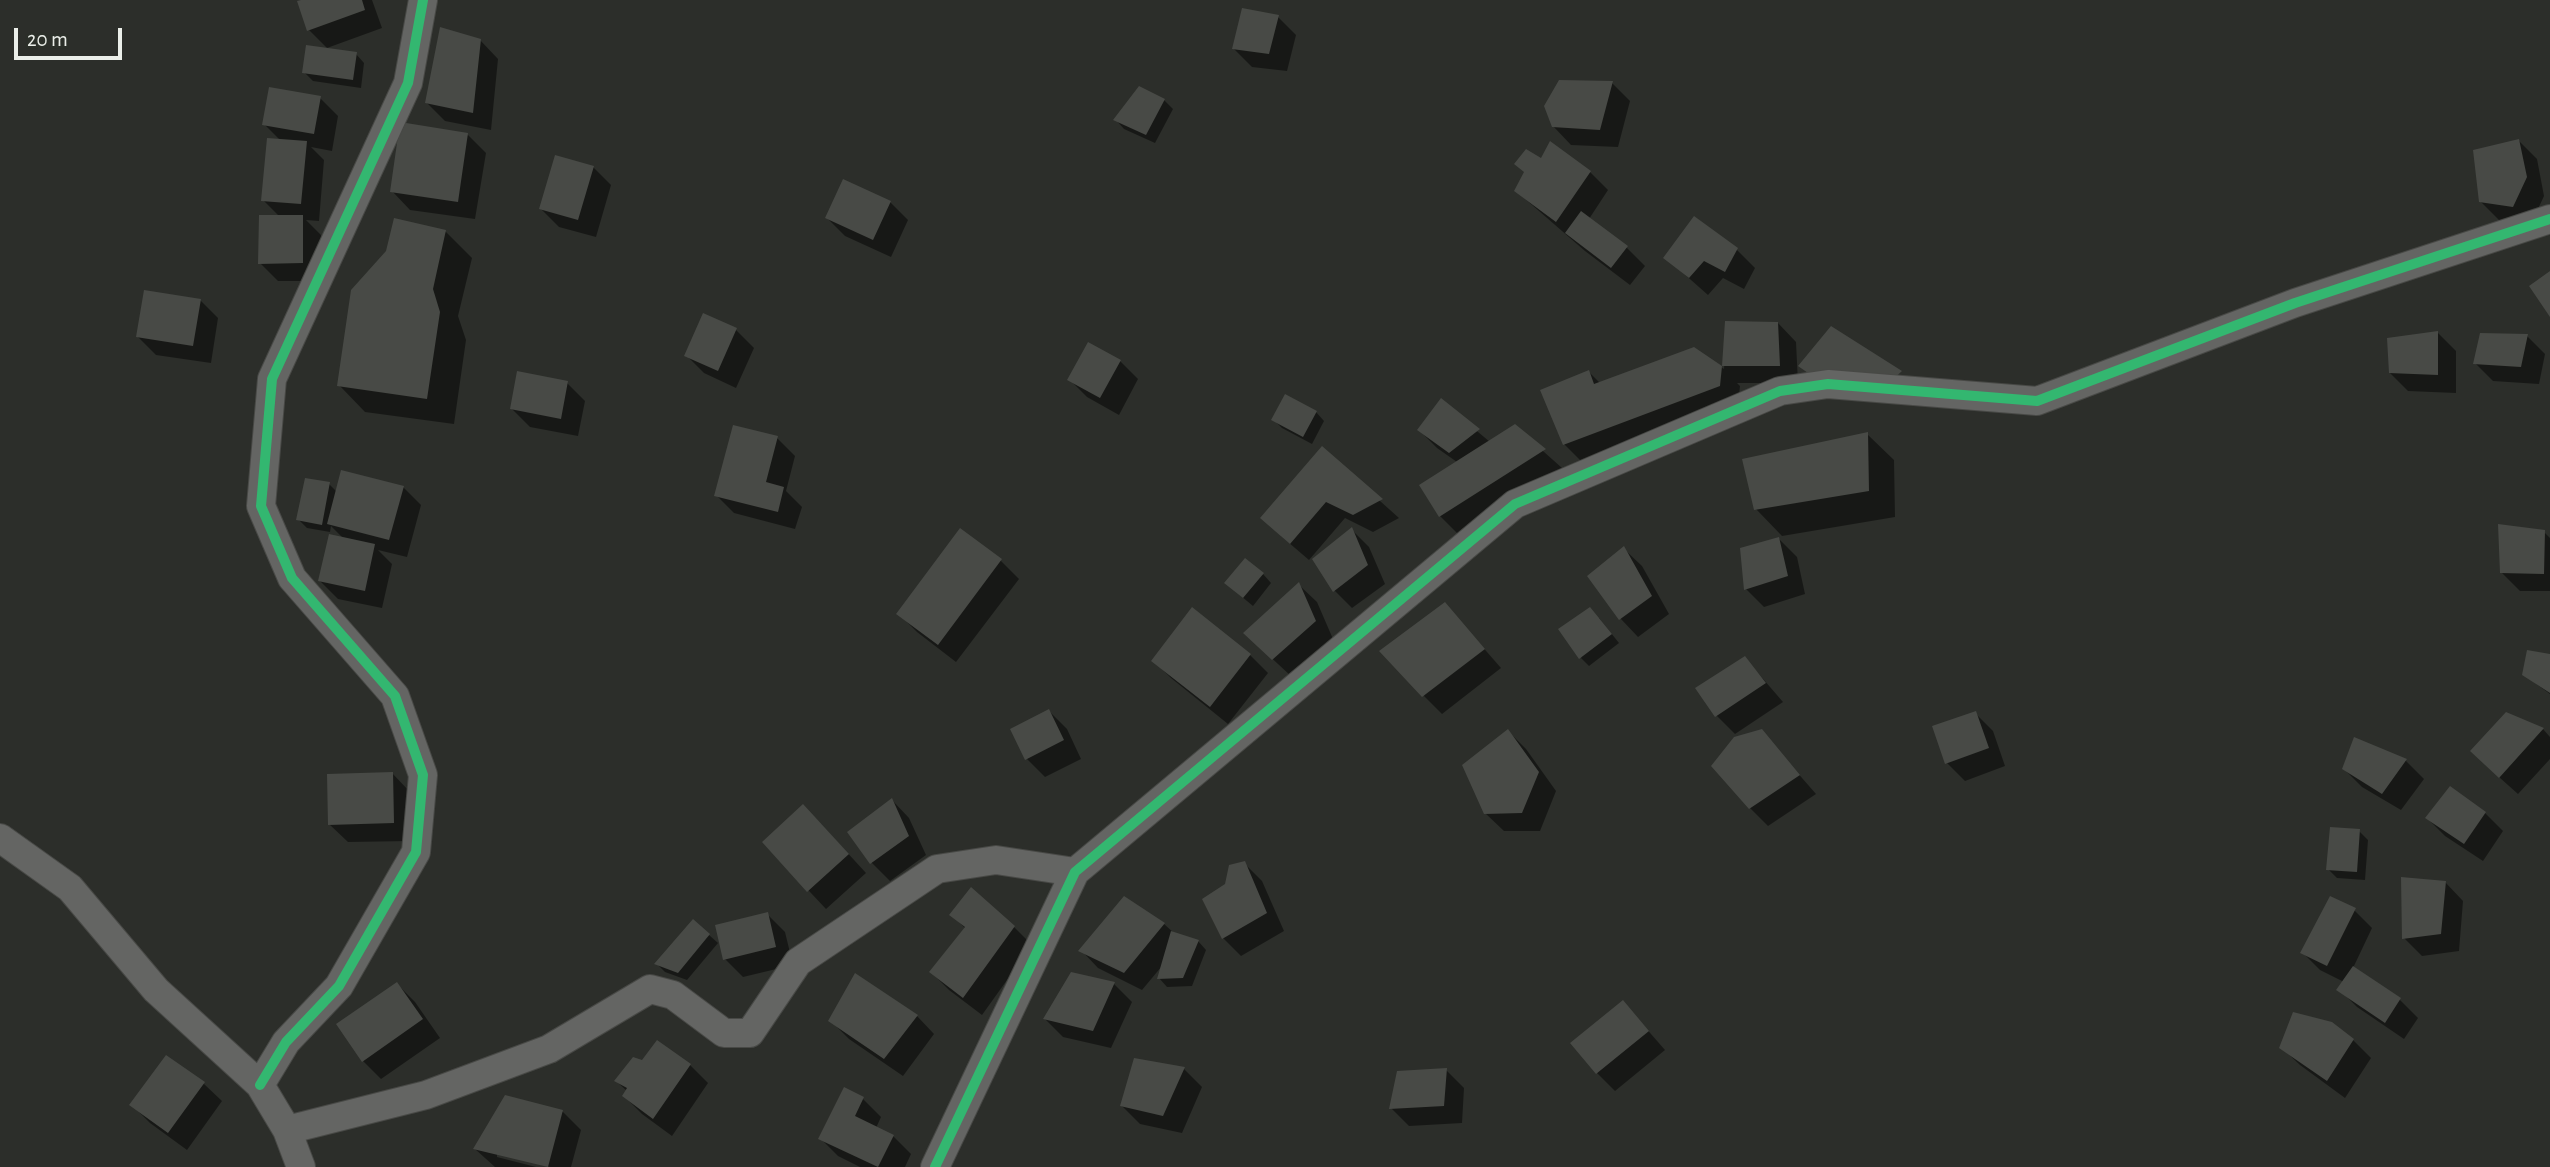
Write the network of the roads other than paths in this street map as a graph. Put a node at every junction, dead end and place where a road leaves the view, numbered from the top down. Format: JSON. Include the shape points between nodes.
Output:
{"nodes":[{"id":1,"x":423,"y":0,"type":"edge"},
{"id":2,"x":2550,"y":219,"type":"edge"},
{"id":3,"x":0,"y":838,"type":"edge"},
{"id":4,"x":1075,"y":872,"type":"junction"},
{"id":5,"x":260,"y":1084,"type":"junction"},
{"id":6,"x":287,"y":1130,"type":"junction"},
{"id":7,"x":301,"y":1167,"type":"edge"},
{"id":8,"x":935,"y":1167,"type":"edge"}],
"edges":[{"from":1,"to":5,"type":"street","via":[[408,83],[272,379],[261,506],[292,578],[395,696],[424,775],[416,852],[340,986],[286,1042]]},
{"from":2,"to":4,"type":"street","via":[[2295,303],[2037,401],[1828,384],[1780,391],[1515,504]]},
{"from":3,"to":5,"type":"street","via":[[70,888],[156,990]]},
{"from":4,"to":6,"type":"street","via":[[996,860],[937,869],[798,962],[750,1033],[724,1033],[673,995],[650,989],[549,1049],[426,1095]]},
{"from":4,"to":8,"type":"street"},
{"from":5,"to":6,"type":"street"},
{"from":6,"to":7,"type":"street"}]}
